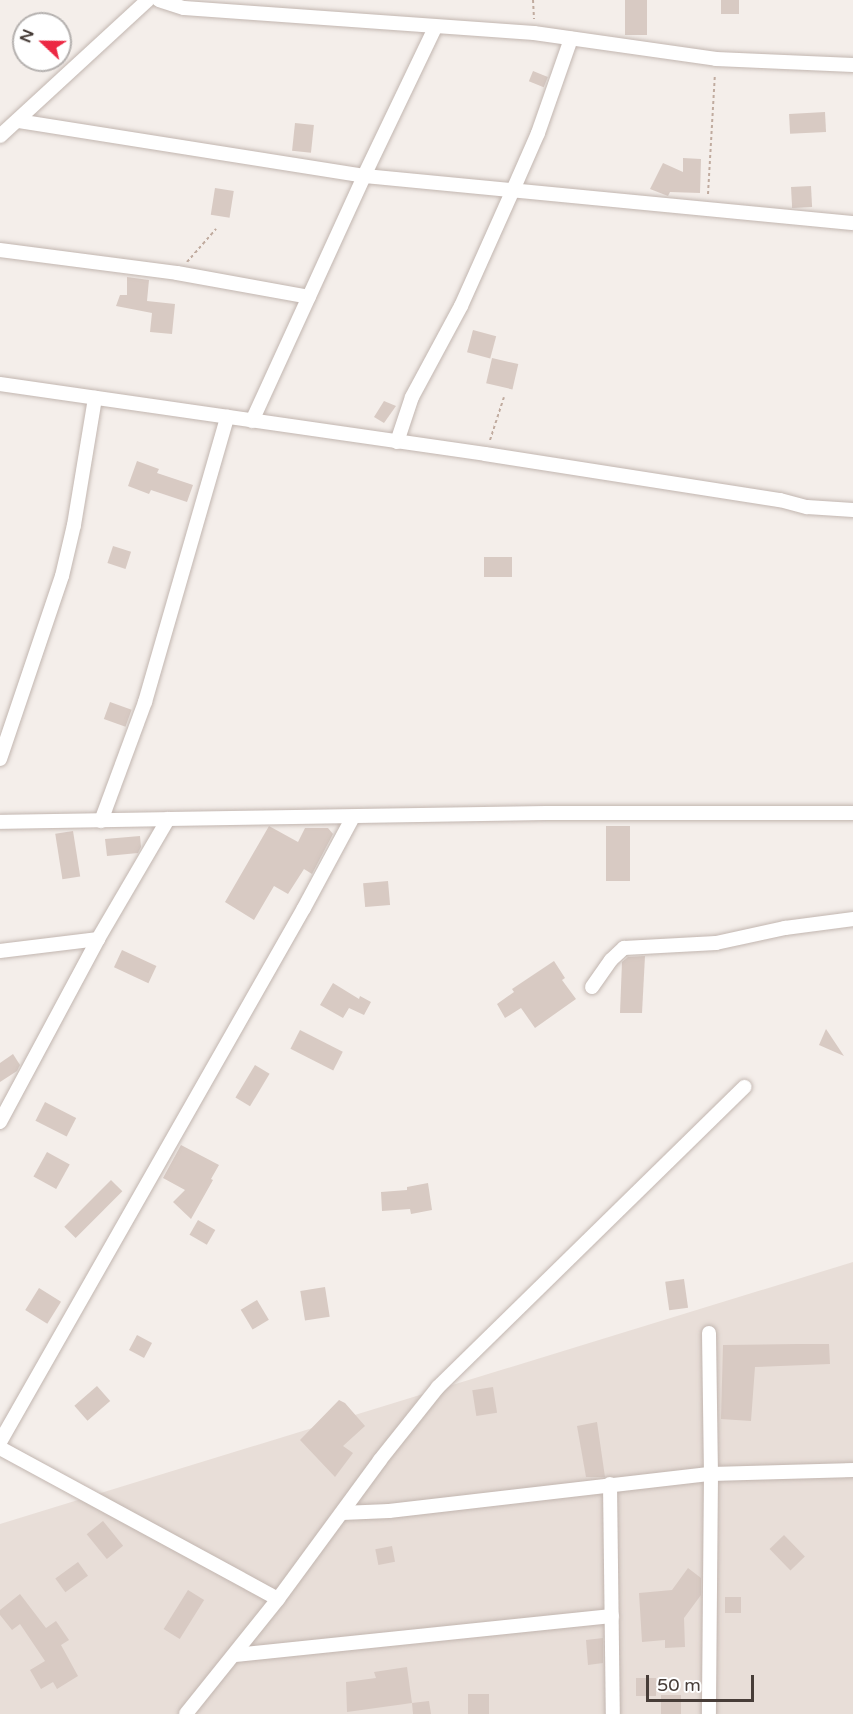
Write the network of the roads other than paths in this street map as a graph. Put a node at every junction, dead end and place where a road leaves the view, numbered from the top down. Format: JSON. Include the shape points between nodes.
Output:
{"nodes":[{"id":1,"x":148,"y":0,"type":"edge"},
{"id":2,"x":159,"y":0,"type":"edge"},
{"id":3,"x":435,"y":27,"type":"junction"},
{"id":4,"x":571,"y":39,"type":"junction"},
{"id":5,"x":853,"y":65,"type":"edge"},
{"id":6,"x":18,"y":121,"type":"junction"},
{"id":7,"x":0,"y":136,"type":"edge"},
{"id":8,"x":364,"y":176,"type":"junction"},
{"id":9,"x":513,"y":190,"type":"junction"},
{"id":10,"x":853,"y":223,"type":"edge"},
{"id":11,"x":0,"y":250,"type":"edge"},
{"id":12,"x":309,"y":297,"type":"junction"},
{"id":13,"x":0,"y":384,"type":"edge"},
{"id":14,"x":95,"y":398,"type":"junction"},
{"id":15,"x":227,"y":417,"type":"junction"},
{"id":16,"x":252,"y":421,"type":"junction"},
{"id":17,"x":397,"y":442,"type":"junction"},
{"id":18,"x":853,"y":510,"type":"edge"},
{"id":19,"x":0,"y":759,"type":"edge"},
{"id":20,"x":853,"y":813,"type":"edge"},
{"id":21,"x":353,"y":817,"type":"junction"},
{"id":22,"x":168,"y":819,"type":"junction"},
{"id":23,"x":101,"y":821,"type":"junction"},
{"id":24,"x":0,"y":822,"type":"edge"},
{"id":25,"x":853,"y":919,"type":"edge"},
{"id":26,"x":98,"y":939,"type":"junction"},
{"id":27,"x":0,"y":951,"type":"edge"},
{"id":28,"x":592,"y":987,"type":"dead end"},
{"id":29,"x":744,"y":1087,"type":"dead end"},
{"id":30,"x":0,"y":1122,"type":"edge"},
{"id":31,"x":709,"y":1333,"type":"dead end"},
{"id":32,"x":0,"y":1442,"type":"edge"},
{"id":33,"x":0,"y":1448,"type":"edge"},
{"id":34,"x":853,"y":1470,"type":"edge"},
{"id":35,"x":711,"y":1474,"type":"junction"},
{"id":36,"x":610,"y":1484,"type":"junction"},
{"id":37,"x":342,"y":1513,"type":"junction"},
{"id":38,"x":278,"y":1599,"type":"junction"},
{"id":39,"x":612,"y":1616,"type":"junction"},
{"id":40,"x":235,"y":1655,"type":"junction"},
{"id":41,"x":186,"y":1714,"type":"edge"},
{"id":42,"x":613,"y":1714,"type":"edge"},
{"id":43,"x":709,"y":1714,"type":"edge"}],
"edges":[{"from":1,"to":6,"type":"street"},
{"from":2,"to":3,"type":"street","via":[[184,8]]},
{"from":3,"to":4,"type":"street"},
{"from":3,"to":8,"type":"street"},
{"from":4,"to":5,"type":"street","via":[[716,59]]},
{"from":4,"to":9,"type":"street"},
{"from":6,"to":7,"type":"street"},
{"from":6,"to":8,"type":"street"},
{"from":8,"to":9,"type":"street"},
{"from":8,"to":12,"type":"street"},
{"from":9,"to":10,"type":"street"},
{"from":9,"to":17,"type":"street","via":[[460,306],[412,397]]},
{"from":11,"to":12,"type":"street","via":[[177,273]]},
{"from":12,"to":16,"type":"street"},
{"from":13,"to":14,"type":"street"},
{"from":14,"to":15,"type":"street"},
{"from":14,"to":19,"type":"street","via":[[62,576]]},
{"from":15,"to":16,"type":"street"},
{"from":15,"to":23,"type":"street","via":[[145,702]]},
{"from":16,"to":17,"type":"street"},
{"from":17,"to":18,"type":"street","via":[[807,507]]},
{"from":20,"to":21,"type":"street"},
{"from":21,"to":22,"type":"street"},
{"from":21,"to":32,"type":"street"},
{"from":22,"to":23,"type":"street"},
{"from":22,"to":26,"type":"street"},
{"from":23,"to":24,"type":"street"},
{"from":25,"to":28,"type":"street","via":[[784,928],[716,943],[634,946],[617,953]]},
{"from":26,"to":27,"type":"street"},
{"from":26,"to":30,"type":"street"},
{"from":29,"to":37,"type":"street","via":[[438,1387]]},
{"from":31,"to":35,"type":"street"},
{"from":33,"to":38,"type":"street"},
{"from":34,"to":35,"type":"street"},
{"from":35,"to":36,"type":"street"},
{"from":35,"to":43,"type":"street"},
{"from":36,"to":37,"type":"street","via":[[389,1511]]},
{"from":36,"to":39,"type":"street"},
{"from":37,"to":38,"type":"street"},
{"from":38,"to":40,"type":"street"},
{"from":39,"to":40,"type":"street"},
{"from":39,"to":42,"type":"street"},
{"from":40,"to":41,"type":"street"}]}
